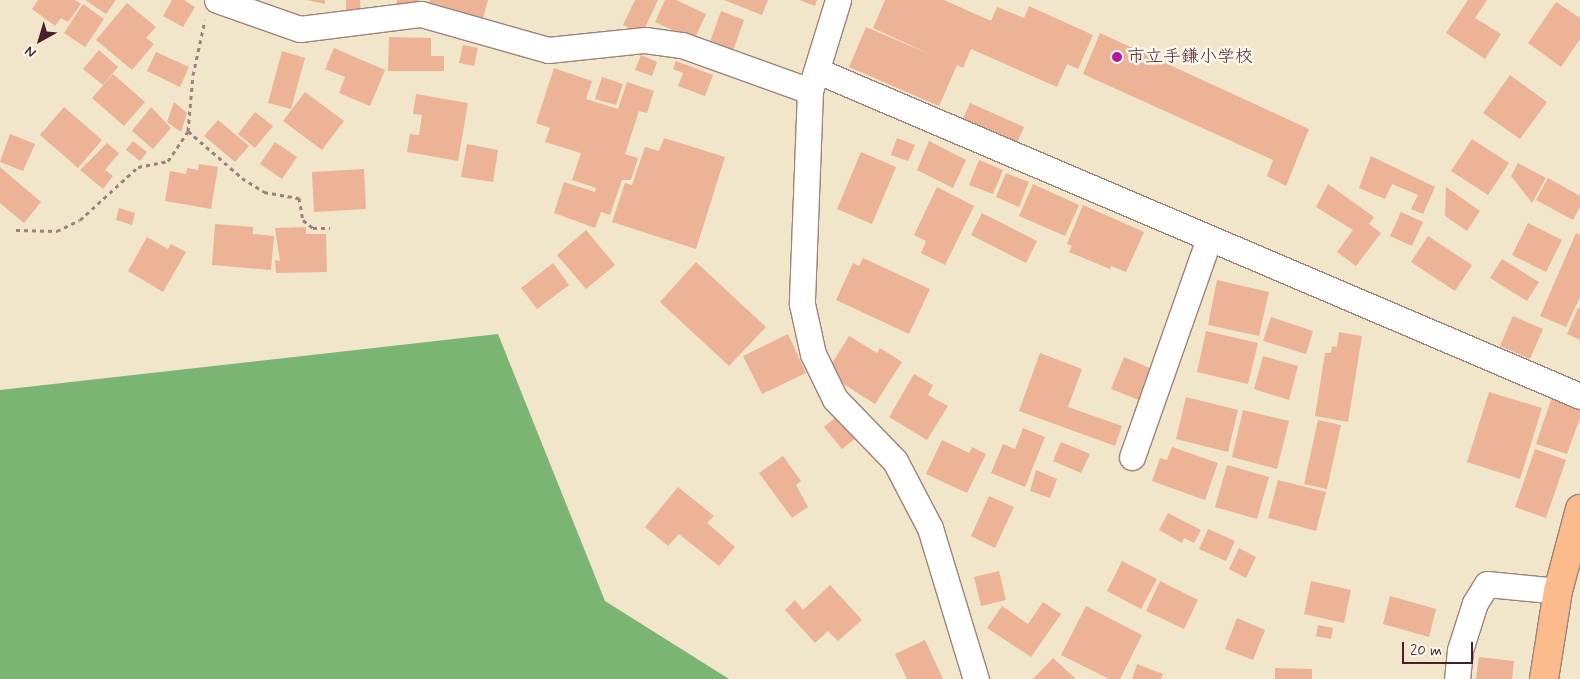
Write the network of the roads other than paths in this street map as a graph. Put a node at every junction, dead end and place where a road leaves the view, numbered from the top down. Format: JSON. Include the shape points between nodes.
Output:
{"nodes":[{"id":1,"x":838,"y":0,"type":"edge"},
{"id":2,"x":212,"y":5,"type":"edge"},
{"id":3,"x":814,"y":81,"type":"junction"},
{"id":4,"x":1209,"y":238,"type":"junction"},
{"id":5,"x":1580,"y":396,"type":"edge"},
{"id":6,"x":1132,"y":458,"type":"dead end"},
{"id":7,"x":1580,"y":509,"type":"edge"},
{"id":8,"x":1558,"y":590,"type":"junction"},
{"id":9,"x":976,"y":679,"type":"edge"},
{"id":10,"x":1457,"y":679,"type":"edge"},
{"id":11,"x":1544,"y":679,"type":"edge"}],
"edges":[{"from":1,"to":3,"type":"street"},
{"from":2,"to":3,"type":"street","via":[[300,29],[421,14],[548,50],[645,40],[682,45]]},
{"from":3,"to":4,"type":"street"},
{"from":3,"to":9,"type":"street","via":[[802,304],[813,354],[835,400],[895,461],[930,528]]},
{"from":4,"to":5,"type":"street"},
{"from":4,"to":6,"type":"street"},
{"from":7,"to":8,"type":"main road"},
{"from":8,"to":10,"type":"street","via":[[1487,584],[1475,603],[1460,650]]},
{"from":8,"to":11,"type":"main road"}]}
